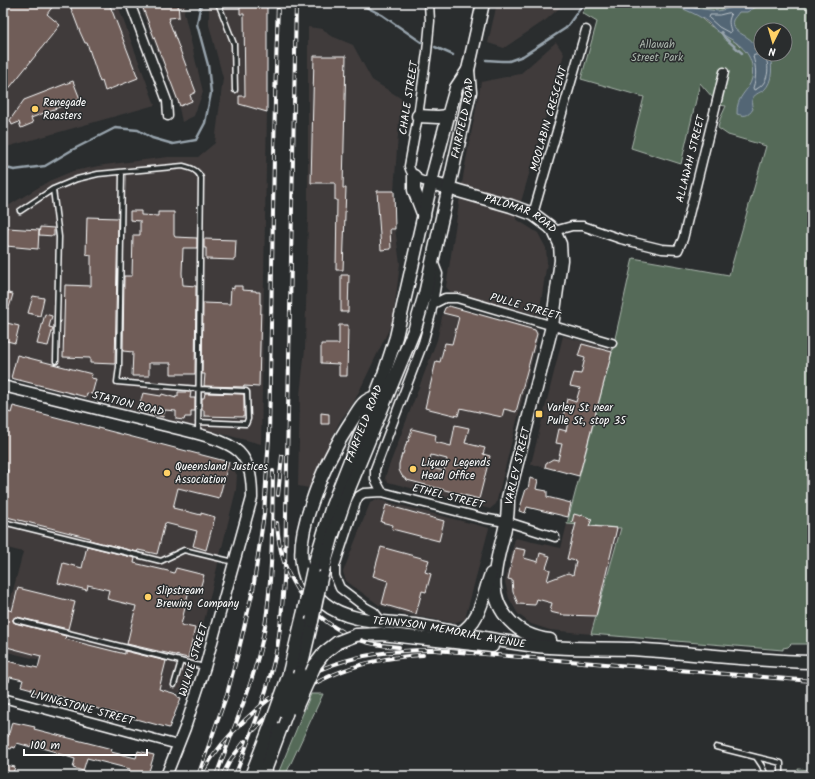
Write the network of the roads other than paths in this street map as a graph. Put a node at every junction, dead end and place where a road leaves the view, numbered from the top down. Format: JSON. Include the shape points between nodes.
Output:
{"nodes":[{"id":1,"x":130,"y":3,"type":"edge"},
{"id":2,"x":218,"y":3,"type":"edge"},
{"id":3,"x":429,"y":3,"type":"edge"},
{"id":4,"x":483,"y":3,"type":"edge"},
{"id":5,"x":586,"y":30,"type":"dead end"},
{"id":6,"x":468,"y":70,"type":"junction"},
{"id":7,"x":724,"y":72,"type":"dead end"},
{"id":8,"x":235,"y":90,"type":"dead end"},
{"id":9,"x":168,"y":116,"type":"dead end"},
{"id":10,"x":418,"y":116,"type":"junction"},
{"id":11,"x":448,"y":116,"type":"junction"},
{"id":12,"x":122,"y":172,"type":"junction"},
{"id":13,"x":414,"y":176,"type":"junction"},
{"id":14,"x":431,"y":183,"type":"junction"},
{"id":15,"x":448,"y":188,"type":"junction"},
{"id":16,"x":53,"y":189,"type":"junction"},
{"id":17,"x":20,"y":211,"type":"dead end"},
{"id":18,"x":533,"y":214,"type":"junction"},
{"id":19,"x":424,"y":216,"type":"junction"},
{"id":20,"x":554,"y":231,"type":"junction"},
{"id":21,"x":678,"y":250,"type":"joint"},
{"id":22,"x":432,"y":260,"type":"junction"},
{"id":23,"x":433,"y":304,"type":"junction"},
{"id":24,"x":552,"y":326,"type":"junction"},
{"id":25,"x":612,"y":343,"type":"dead end"},
{"id":26,"x":56,"y":361,"type":"dead end"},
{"id":27,"x":3,"y":386,"type":"edge"},
{"id":28,"x":199,"y":389,"type":"junction"},
{"id":29,"x":375,"y":397,"type":"junction"},
{"id":30,"x":198,"y":422,"type":"junction"},
{"id":31,"x":198,"y":435,"type":"junction"},
{"id":32,"x":243,"y":457,"type":"joint"},
{"id":33,"x":382,"y":492,"type":"junction"},
{"id":34,"x":3,"y":522,"type":"edge"},
{"id":35,"x":506,"y":522,"type":"junction"},
{"id":36,"x":555,"y":537,"type":"dead end"},
{"id":37,"x":497,"y":556,"type":"junction"},
{"id":38,"x":234,"y":562,"type":"junction"},
{"id":39,"x":317,"y":574,"type":"junction"},
{"id":40,"x":16,"y":620,"type":"dead end"},
{"id":41,"x":381,"y":621,"type":"junction"},
{"id":42,"x":460,"y":633,"type":"junction"},
{"id":43,"x":549,"y":647,"type":"junction"},
{"id":44,"x":607,"y":648,"type":"junction"},
{"id":45,"x":181,"y":661,"type":"junction"},
{"id":46,"x":812,"y":662,"type":"edge"},
{"id":47,"x":205,"y":667,"type":"junction"},
{"id":48,"x":174,"y":685,"type":"dead end"},
{"id":49,"x":3,"y":698,"type":"edge"},
{"id":50,"x":291,"y":711,"type":"junction"},
{"id":51,"x":178,"y":745,"type":"junction"},
{"id":52,"x":716,"y":747,"type":"dead end"},
{"id":53,"x":756,"y":757,"type":"junction"},
{"id":54,"x":166,"y":776,"type":"edge"},
{"id":55,"x":252,"y":776,"type":"edge"},
{"id":56,"x":264,"y":776,"type":"edge"},
{"id":57,"x":766,"y":776,"type":"edge"},
{"id":58,"x":781,"y":776,"type":"edge"}],
"edges":[{"from":1,"to":9,"type":"street","via":[[167,101]]},
{"from":2,"to":8,"type":"lane","via":[[234,44]]},
{"from":3,"to":10,"type":"street","name":"CHALE STREET","via":[[427,52]]},
{"from":4,"to":6,"type":"main road","name":"FAIRFIELD ROAD"},
{"from":5,"to":18,"type":"street","name":"MOOLABIN CRESCENT"},
{"from":6,"to":11,"type":"main road","name":"FAIRFIELD ROAD","via":[[456,88]]},
{"from":6,"to":15,"type":"main road","name":"FAIRFIELD ROAD","via":[[470,92]]},
{"from":7,"to":21,"type":"street","name":"ALLAWAH STREET","via":[[683,239]]},
{"from":10,"to":11,"type":"main road"},
{"from":10,"to":13,"type":"street","name":"CHALE STREET","via":[[409,163]]},
{"from":11,"to":14,"type":"main road","name":"FAIRFIELD ROAD"},
{"from":12,"to":16,"type":"lane","via":[[77,179]]},
{"from":12,"to":28,"type":"lane","via":[[117,382]]},
{"from":12,"to":28,"type":"lane","via":[[183,166],[195,170],[201,178]]},
{"from":13,"to":14,"type":"street"},
{"from":13,"to":19,"type":"main road","via":[[414,190]]},
{"from":14,"to":15,"type":"main road","name":"PALOMAR ROAD"},
{"from":14,"to":19,"type":"main road","name":"FAIRFIELD ROAD"},
{"from":15,"to":18,"type":"main road","name":"PALOMAR ROAD"},
{"from":15,"to":22,"type":"main road","name":"FAIRFIELD ROAD"},
{"from":16,"to":17,"type":"lane"},
{"from":16,"to":26,"type":"lane","via":[[58,237]]},
{"from":18,"to":20,"type":"main road","name":"PALOMAR ROAD","via":[[545,221]]},
{"from":19,"to":29,"type":"main road","name":"FAIRFIELD ROAD","via":[[396,337]]},
{"from":20,"to":21,"type":"street","name":"PALOMAR ROAD","via":[[583,226],[662,250]]},
{"from":20,"to":24,"type":"main road","name":"VARLEY STREET","via":[[560,244],[561,260]]},
{"from":22,"to":23,"type":"street","name":"FAIRFIELD ROAD","via":[[438,274]]},
{"from":22,"to":39,"type":"main road","name":"FAIRFIELD ROAD","via":[[415,328]]},
{"from":23,"to":24,"type":"street","name":"PULLE STREET","via":[[452,297]]},
{"from":23,"to":33,"type":"street","name":"FAIRFIELD ROAD","via":[[424,343],[375,469],[375,479]]},
{"from":24,"to":25,"type":"street","name":"PULLE STREET"},
{"from":24,"to":35,"type":"main road","name":"VARLEY STREET","via":[[508,498]]},
{"from":27,"to":31,"type":"street","name":"STATION ROAD"},
{"from":28,"to":30,"type":"lane"},
{"from":28,"to":30,"type":"lane","via":[[246,391],[248,420],[243,425]]},
{"from":29,"to":39,"type":"main road","name":"FAIRFIELD ROAD","via":[[332,506]]},
{"from":29,"to":41,"type":"main road","name":"TENNYSON MEMORIAL AVENUE","via":[[364,402],[340,438],[318,484],[306,520],[301,554],[306,577],[314,592],[325,603],[350,616]]},
{"from":30,"to":31,"type":"lane"},
{"from":31,"to":32,"type":"street","name":"STATION ROAD","via":[[226,443]]},
{"from":32,"to":38,"type":"street","name":"WILKIE STREET","via":[[252,480],[252,498]]},
{"from":33,"to":35,"type":"street","name":"ETHEL STREET"},
{"from":33,"to":41,"type":"street","via":[[364,493],[358,499],[335,566],[334,576],[340,588],[374,612]]},
{"from":34,"to":38,"type":"lane","via":[[161,561],[184,550]]},
{"from":35,"to":36,"type":"street","name":"ETHEL STREET"},
{"from":35,"to":37,"type":"main road","name":"VARLEY STREET"},
{"from":37,"to":42,"type":"main road","via":[[476,617],[472,625]]},
{"from":37,"to":44,"type":"main road","name":"VARLEY STREET","via":[[494,577],[496,596],[504,613],[516,627],[546,640]]},
{"from":38,"to":47,"type":"street","name":"WILKIE STREET"},
{"from":39,"to":50,"type":"main road","name":"FAIRFIELD ROAD","bridge":true,"via":[[312,621]]},
{"from":39,"to":55,"type":"main road","name":"FAIRFIELD ROAD","bridge":true,"via":[[304,611],[288,677]]},
{"from":40,"to":45,"type":"lane"},
{"from":41,"to":42,"type":"main road","name":"TENNYSON MEMORIAL AVENUE"},
{"from":42,"to":43,"type":"main road","name":"TENNYSON MEMORIAL AVENUE"},
{"from":43,"to":44,"type":"main road","name":"TENNYSON MEMORIAL AVENUE"},
{"from":43,"to":50,"type":"main road","bridge":true,"via":[[509,648],[381,634],[356,635],[338,642],[324,654],[315,665]]},
{"from":44,"to":46,"type":"main road","name":"TENNYSON MEMORIAL AVENUE"},
{"from":45,"to":47,"type":"lane"},
{"from":45,"to":48,"type":"lane"},
{"from":47,"to":51,"type":"street","name":"WILKIE STREET"},
{"from":49,"to":51,"type":"street","name":"LIVINGSTONE STREET"},
{"from":50,"to":56,"type":"main road","via":[[290,723],[280,732]]},
{"from":51,"to":54,"type":"street","name":"WILKIE STREET"},
{"from":52,"to":53,"type":"lane"},
{"from":53,"to":57,"type":"lane"},
{"from":53,"to":58,"type":"lane","via":[[781,763]]}]}
